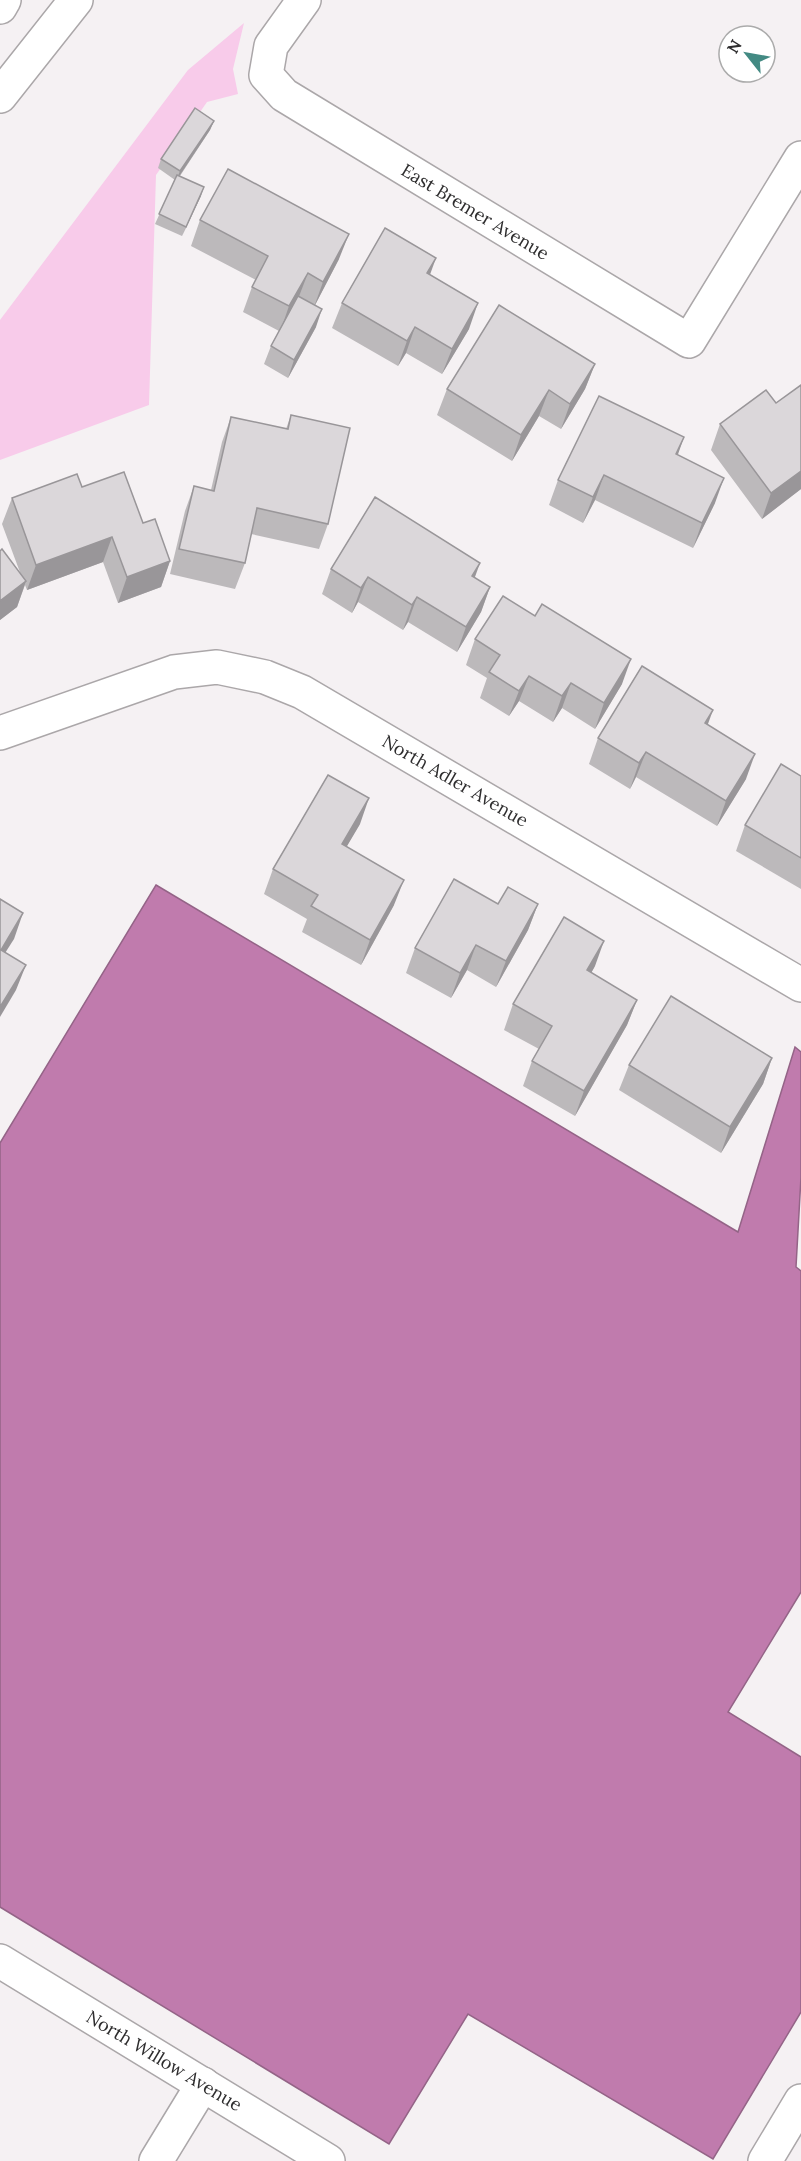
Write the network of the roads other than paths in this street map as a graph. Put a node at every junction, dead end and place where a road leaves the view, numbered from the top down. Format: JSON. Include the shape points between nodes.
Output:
{"nodes":[{"id":1,"x":4,"y":0,"type":"edge"},
{"id":2,"x":76,"y":0,"type":"edge"},
{"id":3,"x":304,"y":0,"type":"edge"},
{"id":4,"x":0,"y":7,"type":"edge"},
{"id":5,"x":0,"y":96,"type":"edge"},
{"id":6,"x":801,"y":158,"type":"edge"},
{"id":7,"x":0,"y":733,"type":"edge"},
{"id":8,"x":801,"y":985,"type":"edge"},
{"id":9,"x":0,"y":1961,"type":"edge"},
{"id":10,"x":203,"y":2084,"type":"junction"},
{"id":11,"x":801,"y":2101,"type":"edge"},
{"id":12,"x":156,"y":2161,"type":"edge"},
{"id":13,"x":328,"y":2161,"type":"edge"},
{"id":14,"x":765,"y":2161,"type":"edge"}],
"edges":[{"from":1,"to":4,"type":"main road"},
{"from":2,"to":5,"type":"main road"},
{"from":3,"to":6,"type":"main road","name":"East Bremer Avenue","via":[[271,46],[266,75],[284,95],[689,340]]},
{"from":7,"to":8,"type":"main road","name":"North Adler Avenue","via":[[174,672],[217,667],[265,677],[302,692]]},
{"from":9,"to":10,"type":"main road","name":"North Willow Avenue"},
{"from":10,"to":12,"type":"main road"},
{"from":10,"to":13,"type":"main road","name":"North Willow Avenue"},
{"from":11,"to":14,"type":"main road"}]}
